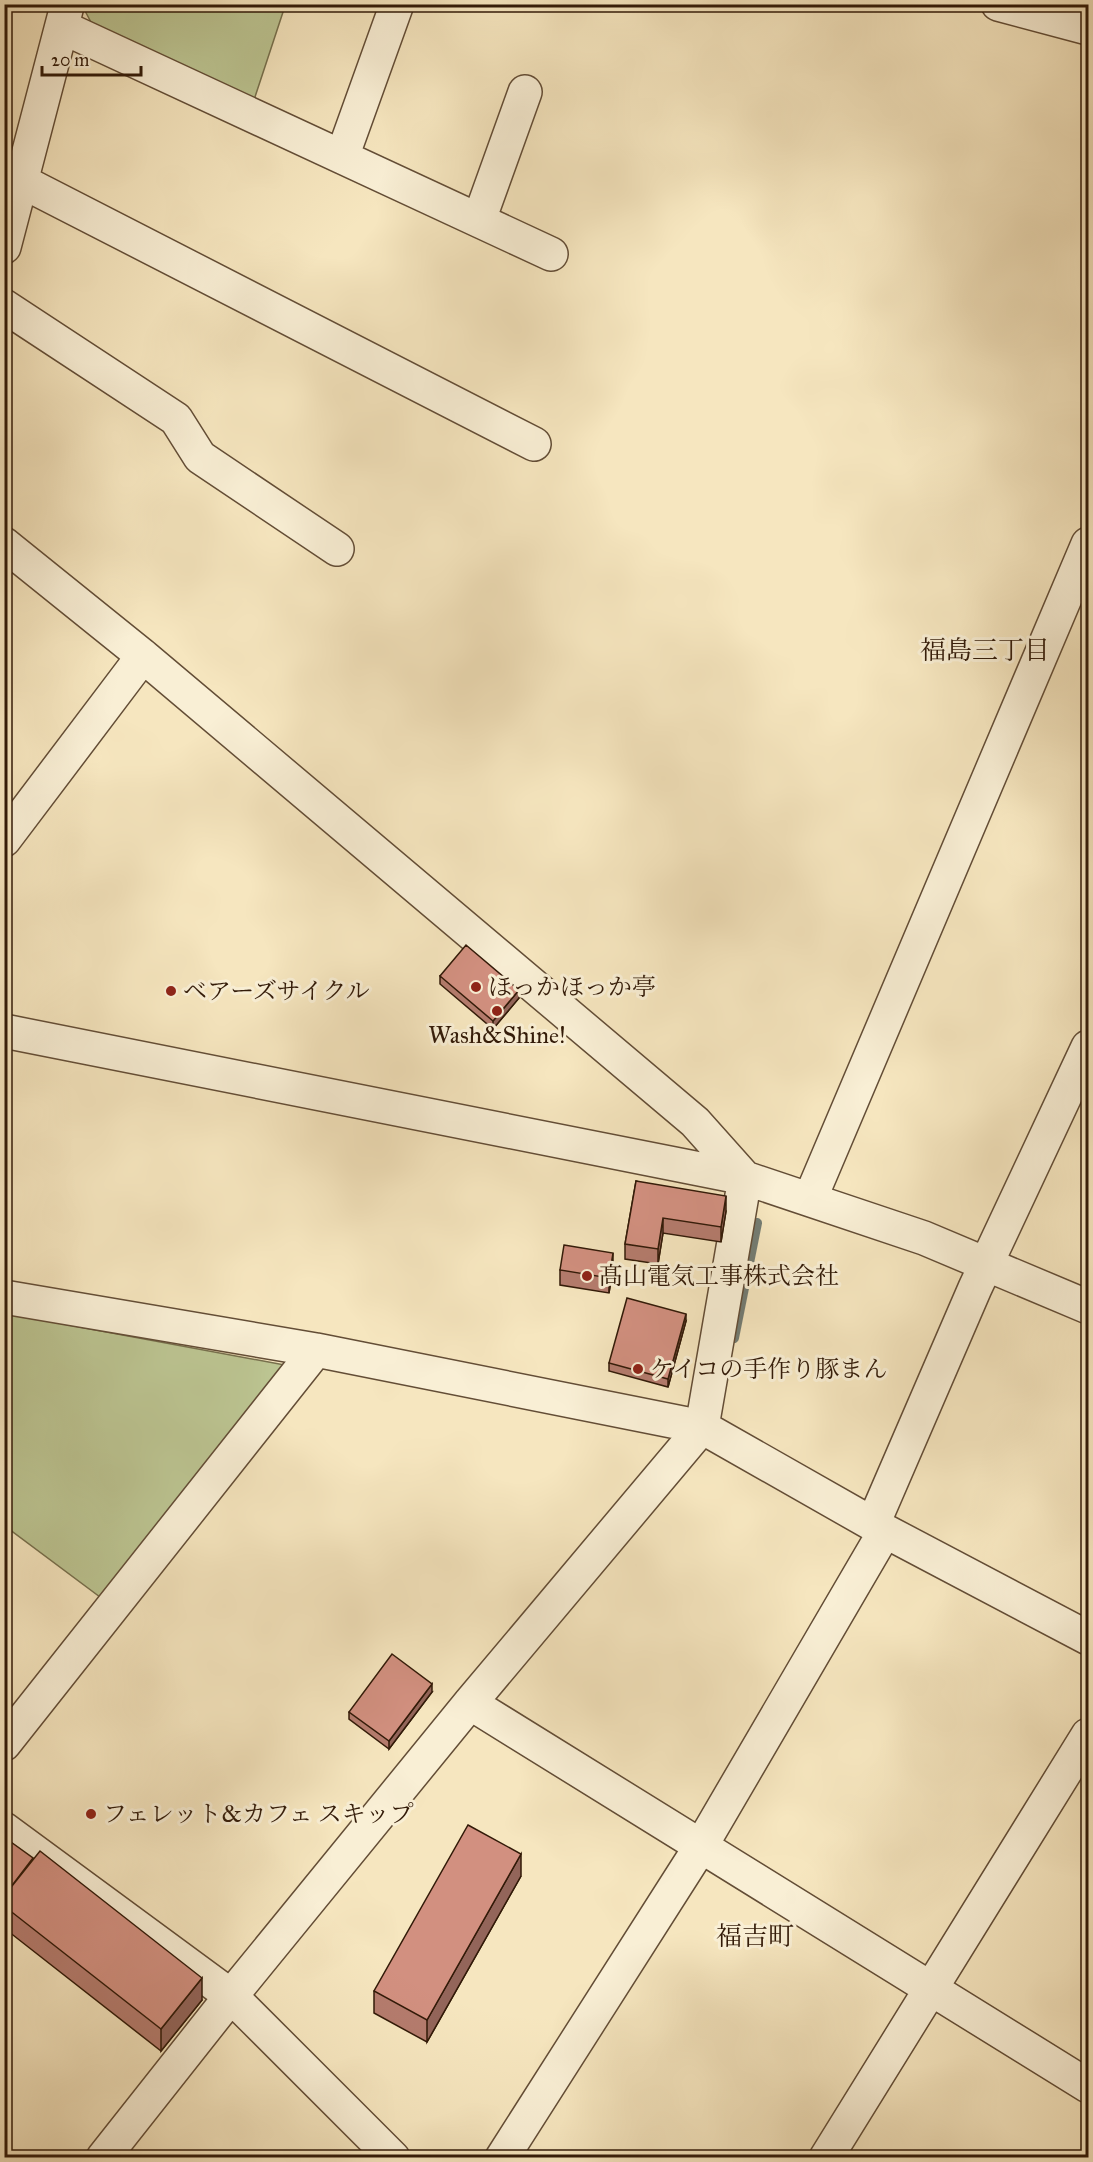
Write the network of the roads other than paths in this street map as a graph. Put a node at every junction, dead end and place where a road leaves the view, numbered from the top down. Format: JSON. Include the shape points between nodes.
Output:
{"nodes":[{"id":1,"x":397,"y":4,"type":"edge"},
{"id":2,"x":998,"y":4,"type":"edge"},
{"id":3,"x":65,"y":16,"type":"edge"},
{"id":4,"x":1089,"y":28,"type":"edge"},
{"id":5,"x":525,"y":92,"type":"dead end"},
{"id":6,"x":342,"y":157,"type":"junction"},
{"id":7,"x":21,"y":181,"type":"junction"},
{"id":8,"x":479,"y":220,"type":"junction"},
{"id":9,"x":4,"y":247,"type":"edge"},
{"id":10,"x":551,"y":254,"type":"dead end"},
{"id":11,"x":4,"y":306,"type":"edge"},
{"id":12,"x":534,"y":444,"type":"dead end"},
{"id":13,"x":4,"y":544,"type":"edge"},
{"id":14,"x":1089,"y":544,"type":"edge"},
{"id":15,"x":337,"y":549,"type":"dead end"},
{"id":16,"x":143,"y":656,"type":"junction"},
{"id":17,"x":4,"y":840,"type":"edge"},
{"id":18,"x":4,"y":1031,"type":"edge"},
{"id":19,"x":1089,"y":1047,"type":"edge"},
{"id":20,"x":745,"y":1178,"type":"junction"},
{"id":21,"x":810,"y":1199,"type":"junction"},
{"id":22,"x":986,"y":1264,"type":"junction"},
{"id":23,"x":4,"y":1297,"type":"edge"},
{"id":24,"x":1089,"y":1307,"type":"edge"},
{"id":25,"x":316,"y":1350,"type":"junction"},
{"id":26,"x":702,"y":1427,"type":"junction"},
{"id":27,"x":879,"y":1527,"type":"junction"},
{"id":28,"x":1089,"y":1638,"type":"edge"},
{"id":29,"x":470,"y":1703,"type":"junction"},
{"id":30,"x":1089,"y":1734,"type":"edge"},
{"id":31,"x":4,"y":1744,"type":"edge"},
{"id":32,"x":4,"y":1829,"type":"edge"},
{"id":33,"x":701,"y":1846,"type":"junction"},
{"id":34,"x":932,"y":1988,"type":"junction"},
{"id":35,"x":231,"y":1996,"type":"junction"},
{"id":36,"x":1089,"y":2086,"type":"edge"},
{"id":37,"x":103,"y":2157,"type":"edge"},
{"id":38,"x":393,"y":2157,"type":"edge"},
{"id":39,"x":502,"y":2157,"type":"edge"},
{"id":40,"x":826,"y":2157,"type":"edge"}],
"edges":[{"from":1,"to":6,"type":"street"},
{"from":2,"to":4,"type":"street"},
{"from":3,"to":6,"type":"street"},
{"from":3,"to":7,"type":"street"},
{"from":5,"to":8,"type":"street"},
{"from":6,"to":8,"type":"street"},
{"from":7,"to":9,"type":"street"},
{"from":7,"to":12,"type":"street"},
{"from":8,"to":10,"type":"street"},
{"from":11,"to":15,"type":"street","via":[[176,419],[201,456]]},
{"from":13,"to":16,"type":"street"},
{"from":14,"to":21,"type":"street"},
{"from":16,"to":17,"type":"street"},
{"from":16,"to":20,"type":"street","via":[[695,1122]]},
{"from":18,"to":20,"type":"street"},
{"from":19,"to":22,"type":"street"},
{"from":20,"to":21,"type":"street"},
{"from":20,"to":26,"type":"street"},
{"from":21,"to":22,"type":"street"},
{"from":22,"to":24,"type":"street"},
{"from":22,"to":27,"type":"street"},
{"from":23,"to":25,"type":"street"},
{"from":25,"to":26,"type":"street"},
{"from":25,"to":31,"type":"street"},
{"from":26,"to":27,"type":"street"},
{"from":26,"to":29,"type":"street"},
{"from":27,"to":28,"type":"street"},
{"from":27,"to":33,"type":"street"},
{"from":29,"to":33,"type":"street"},
{"from":29,"to":35,"type":"street"},
{"from":30,"to":34,"type":"street"},
{"from":32,"to":35,"type":"street"},
{"from":33,"to":34,"type":"street"},
{"from":33,"to":39,"type":"street"},
{"from":34,"to":36,"type":"street"},
{"from":34,"to":40,"type":"street"},
{"from":35,"to":37,"type":"street"},
{"from":35,"to":38,"type":"street"}]}
